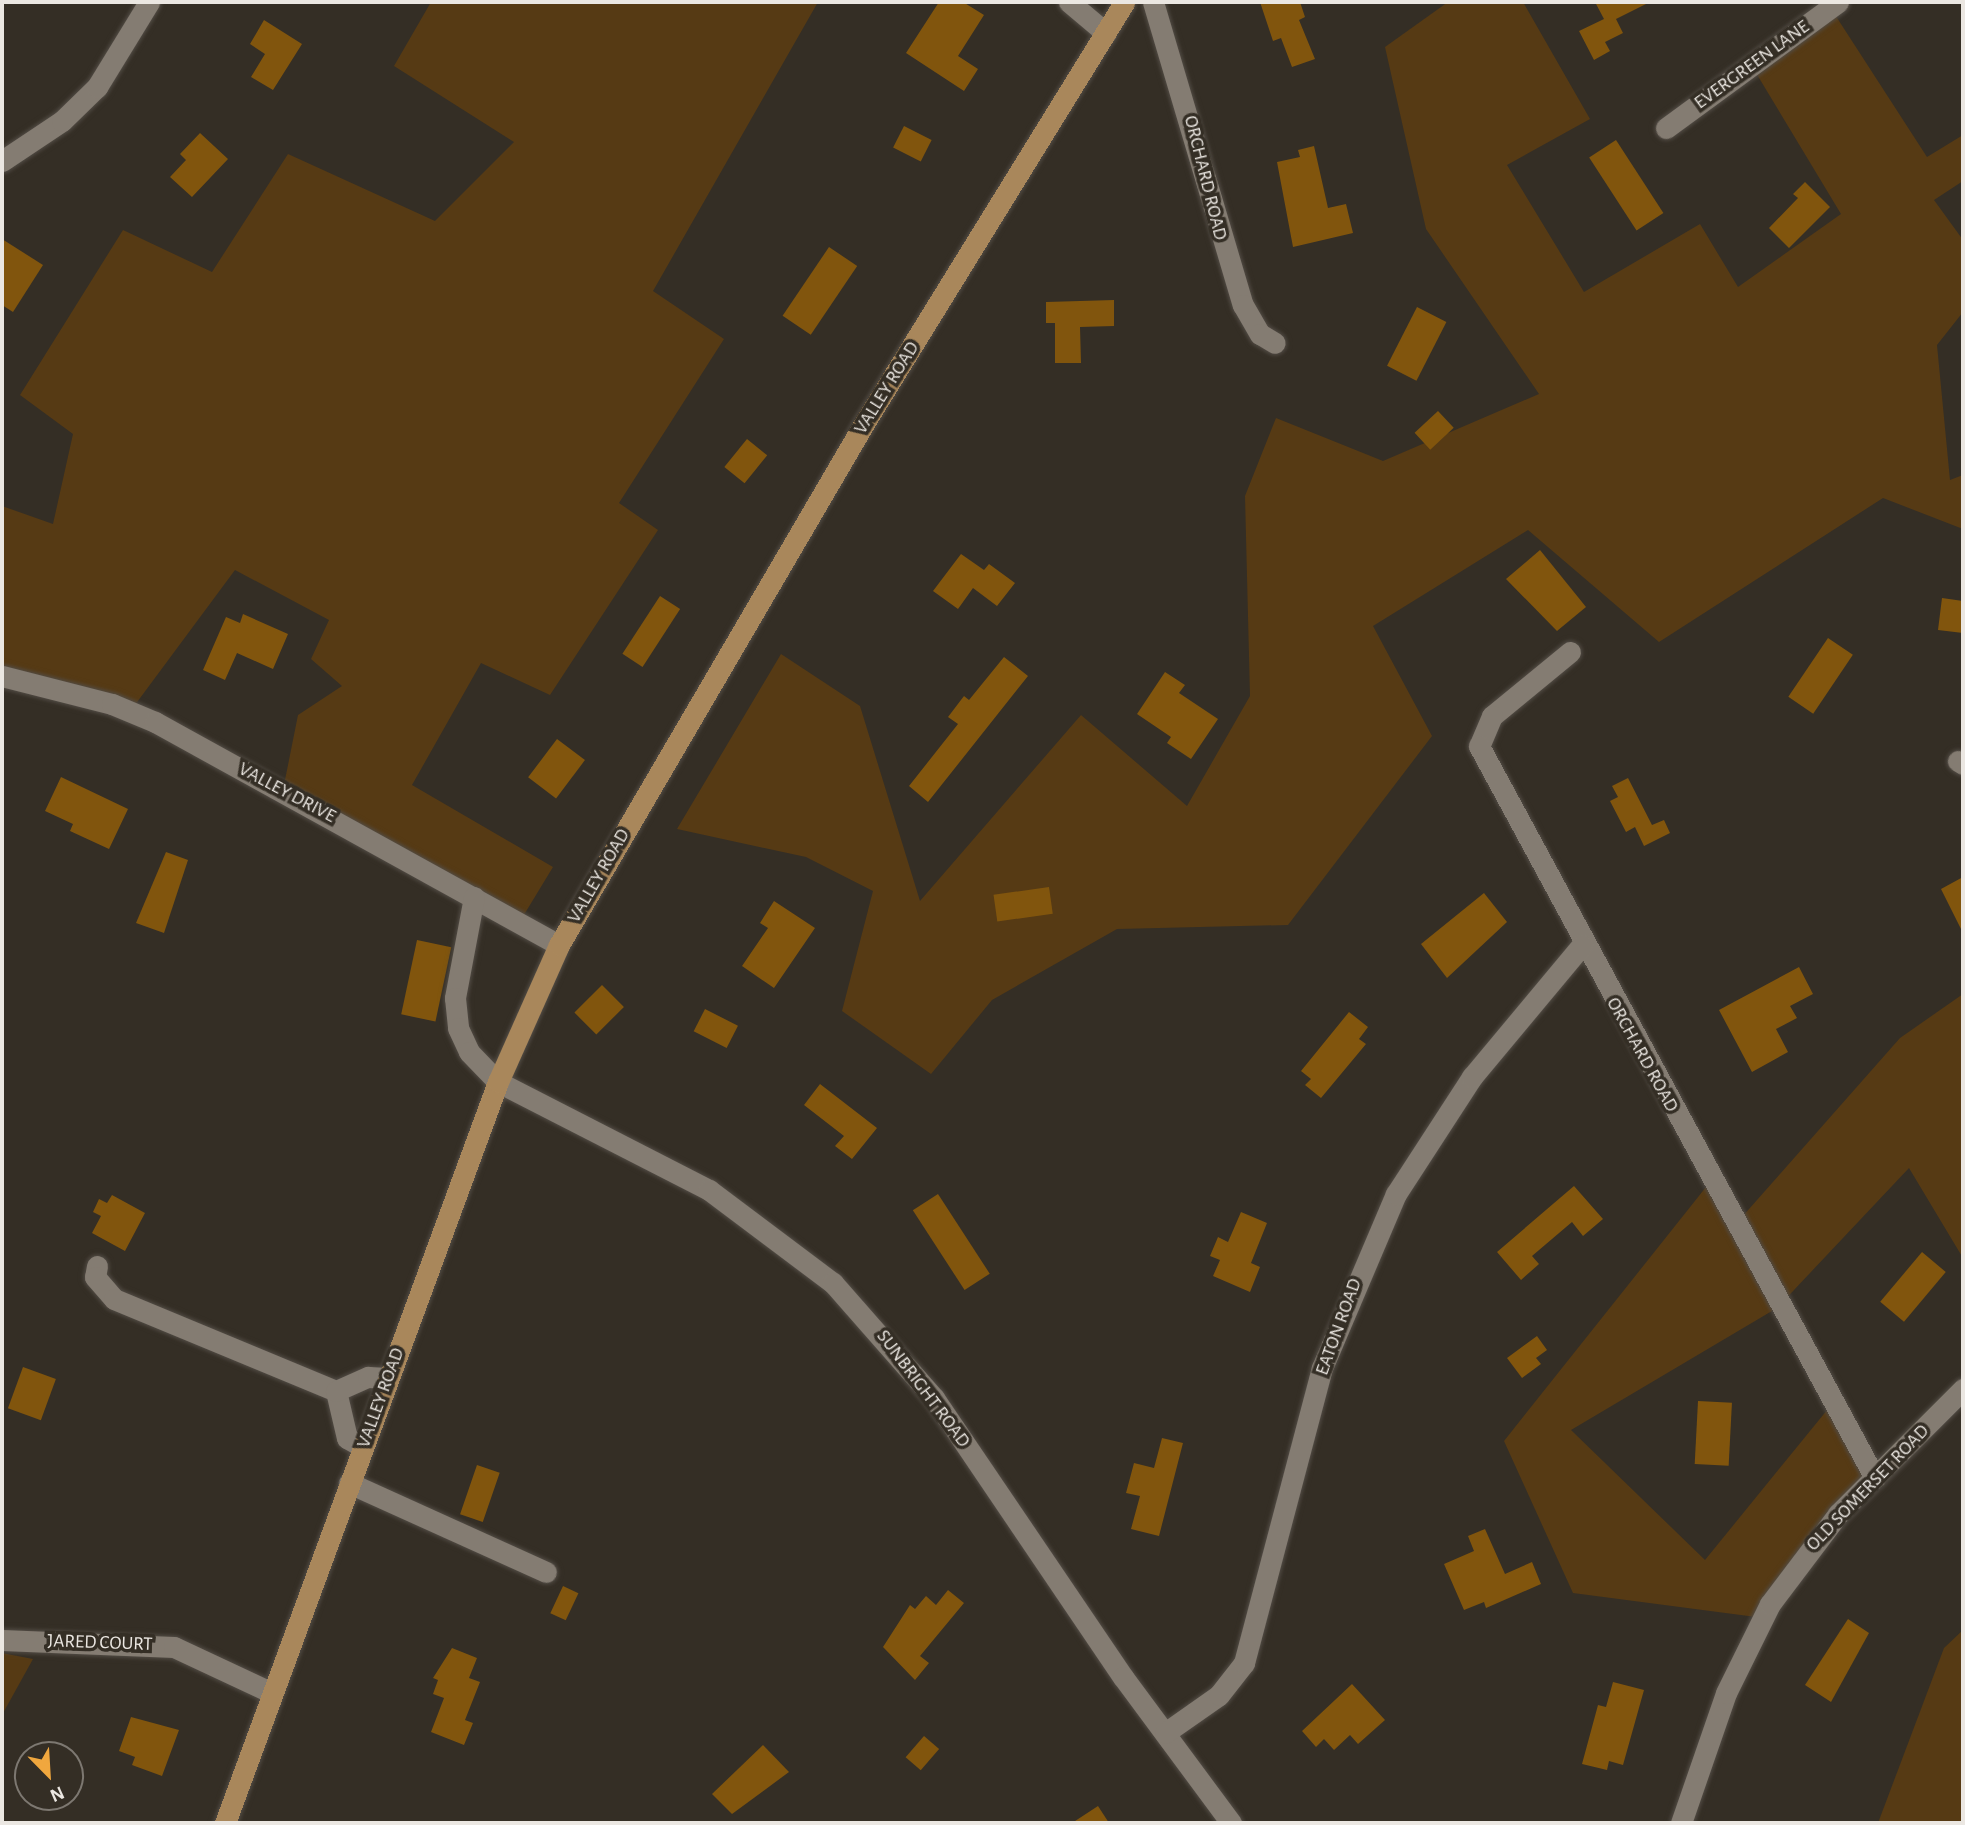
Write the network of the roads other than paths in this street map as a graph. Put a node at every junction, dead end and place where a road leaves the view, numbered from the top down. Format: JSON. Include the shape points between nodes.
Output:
{"nodes":[{"id":1,"x":149,"y":2,"type":"edge"},
{"id":2,"x":1069,"y":2,"type":"edge"},
{"id":3,"x":1124,"y":2,"type":"edge"},
{"id":4,"x":1153,"y":2,"type":"edge"},
{"id":5,"x":1838,"y":2,"type":"edge"},
{"id":6,"x":1106,"y":33,"type":"junction"},
{"id":7,"x":1666,"y":128,"type":"dead end"},
{"id":8,"x":2,"y":161,"type":"edge"},
{"id":9,"x":1275,"y":343,"type":"dead end"},
{"id":10,"x":1570,"y":652,"type":"dead end"},
{"id":11,"x":2,"y":676,"type":"edge"},
{"id":12,"x":474,"y":897,"type":"junction"},
{"id":13,"x":559,"y":945,"type":"junction"},
{"id":14,"x":1582,"y":945,"type":"junction"},
{"id":15,"x":498,"y":1082,"type":"junction"},
{"id":16,"x":97,"y":1266,"type":"dead end"},
{"id":17,"x":388,"y":1378,"type":"junction"},
{"id":18,"x":1963,"y":1389,"type":"edge"},
{"id":19,"x":336,"y":1391,"type":"junction"},
{"id":20,"x":363,"y":1447,"type":"junction"},
{"id":21,"x":1875,"y":1478,"type":"junction"},
{"id":22,"x":349,"y":1483,"type":"junction"},
{"id":23,"x":545,"y":1572,"type":"dead end"},
{"id":24,"x":2,"y":1640,"type":"edge"},
{"id":25,"x":272,"y":1693,"type":"junction"},
{"id":26,"x":1164,"y":1733,"type":"junction"},
{"id":27,"x":225,"y":1823,"type":"edge"},
{"id":28,"x":1231,"y":1823,"type":"edge"},
{"id":29,"x":1681,"y":1823,"type":"edge"}],
"edges":[{"from":1,"to":8,"type":"street","via":[[97,87],[62,121]]},
{"from":2,"to":6,"type":"street"},
{"from":3,"to":6,"type":"main road","name":"VALLEY ROAD"},
{"from":4,"to":9,"type":"street","name":"ORCHARD ROAD","via":[[1239,294],[1251,323]]},
{"from":5,"to":7,"type":"street","name":"EVERGREEN LANE"},
{"from":6,"to":13,"type":"main road","name":"VALLEY ROAD","via":[[865,422]]},
{"from":10,"to":14,"type":"street","name":"ORCHARD ROAD","via":[[1492,716],[1479,746]]},
{"from":11,"to":12,"type":"street","name":"VALLEY DRIVE","via":[[112,704],[155,722]]},
{"from":12,"to":13,"type":"street","name":"VALLEY DRIVE"},
{"from":12,"to":15,"type":"street","name":"SUNBRIGHT ROAD","via":[[458,964],[458,1028],[469,1052]]},
{"from":13,"to":15,"type":"main road","name":"VALLEY ROAD"},
{"from":14,"to":21,"type":"street","name":"ORCHARD ROAD"},
{"from":14,"to":26,"type":"street","name":"EATON ROAD","via":[[1472,1077],[1396,1194],[1322,1368],[1244,1663],[1219,1695]]},
{"from":15,"to":17,"type":"main road","name":"VALLEY ROAD"},
{"from":15,"to":26,"type":"street","name":"SUNBRIGHT ROAD","via":[[709,1190],[833,1283],[934,1398]]},
{"from":16,"to":19,"type":"street","via":[[95,1277],[114,1299]]},
{"from":17,"to":19,"type":"street","via":[[368,1377]]},
{"from":17,"to":20,"type":"main road","name":"VALLEY ROAD"},
{"from":18,"to":21,"type":"street","name":"OLD SOMERSET ROAD"},
{"from":19,"to":20,"type":"street","via":[[346,1438]]},
{"from":20,"to":22,"type":"main road","name":"VALLEY ROAD"},
{"from":21,"to":29,"type":"street","name":"OLD SOMERSET ROAD","via":[[1800,1560],[1770,1604],[1726,1693]]},
{"from":22,"to":23,"type":"street"},
{"from":22,"to":25,"type":"main road","name":"VALLEY ROAD"},
{"from":24,"to":25,"type":"street","name":"JARED COURT","via":[[174,1647]]},
{"from":25,"to":27,"type":"main road","name":"VALLEY ROAD"},
{"from":26,"to":28,"type":"street","name":"SUNBRIGHT ROAD"}]}
